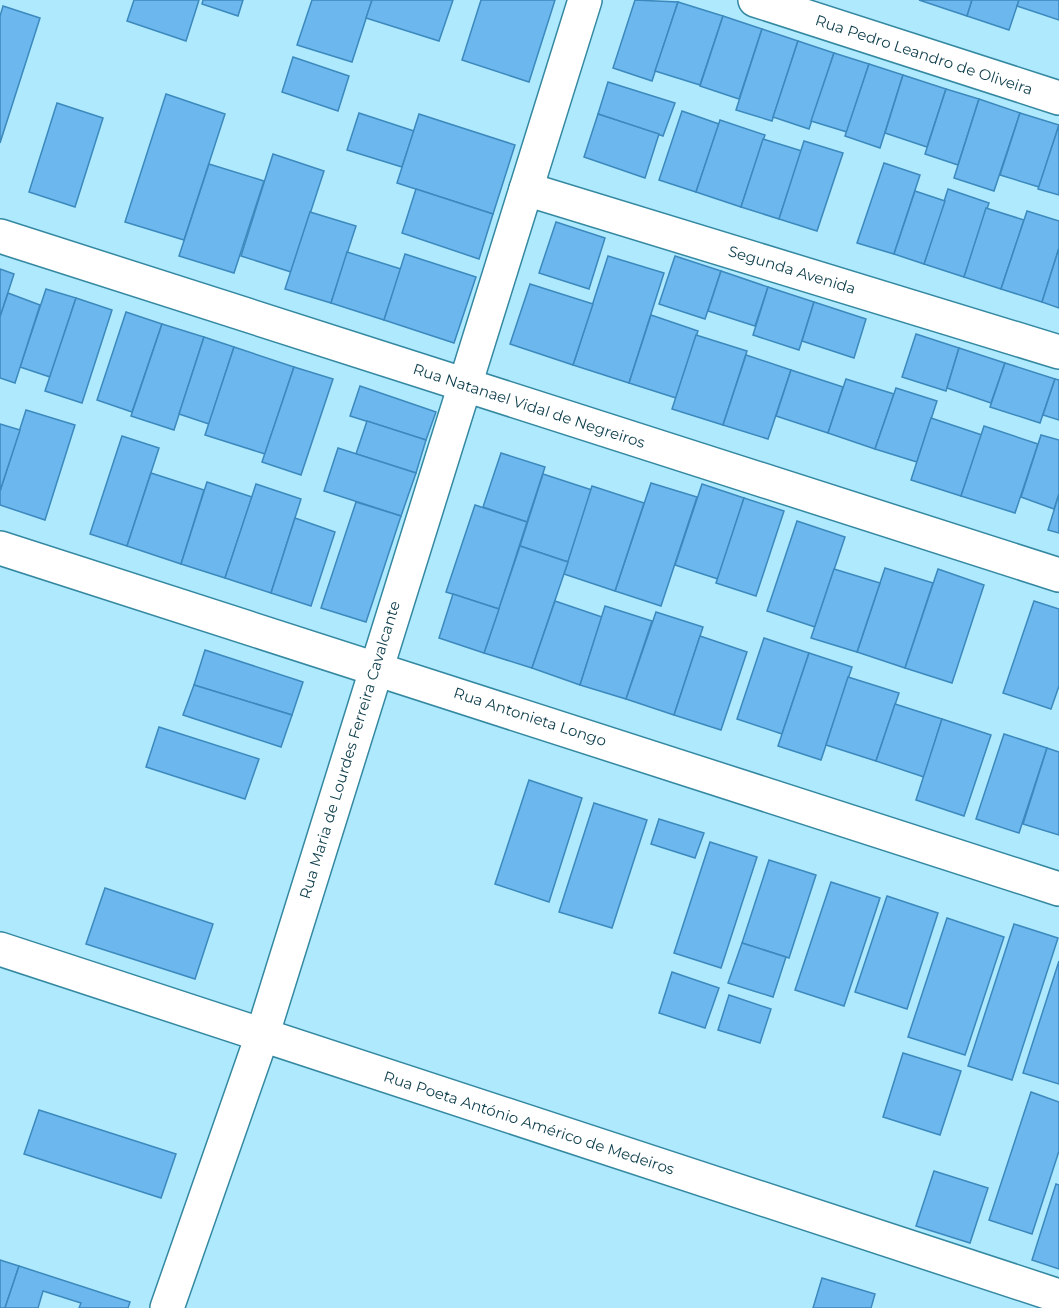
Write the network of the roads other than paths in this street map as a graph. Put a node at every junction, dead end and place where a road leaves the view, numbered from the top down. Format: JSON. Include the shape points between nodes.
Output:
{"nodes":[{"id":1,"x":585,"y":0,"type":"edge"},
{"id":2,"x":755,"y":0,"type":"edge"},
{"id":3,"x":1059,"y":99,"type":"edge"},
{"id":4,"x":526,"y":189,"type":"junction"},
{"id":5,"x":0,"y":236,"type":"edge"},
{"id":6,"x":1059,"y":351,"type":"edge"},
{"id":7,"x":464,"y":385,"type":"junction"},
{"id":8,"x":0,"y":548,"type":"edge"},
{"id":9,"x":1059,"y":575,"type":"edge"},
{"id":10,"x":375,"y":667,"type":"junction"},
{"id":11,"x":1059,"y":889,"type":"edge"},
{"id":12,"x":0,"y":949,"type":"edge"},
{"id":13,"x":262,"y":1036,"type":"junction"},
{"id":14,"x":1059,"y":1296,"type":"edge"},
{"id":15,"x":167,"y":1308,"type":"edge"}],
"edges":[{"from":1,"to":4,"type":"street","name":"Rua Maria de Lourdes Ferreira Cavalcante"},
{"from":2,"to":3,"type":"street","name":"Rua Pedro Leandro de Oliveira"},
{"from":4,"to":6,"type":"street","name":"Segunda Avenida"},
{"from":4,"to":7,"type":"street","name":"Rua Maria de Lourdes Ferreira Cavalcante"},
{"from":5,"to":7,"type":"street","name":"Rua Natanael Vidal de Negreiros"},
{"from":7,"to":9,"type":"street","name":"Rua Natanael Vidal de Negreiros"},
{"from":7,"to":10,"type":"street","name":"Rua Maria de Lourdes Ferreira Cavalcante"},
{"from":8,"to":10,"type":"street","name":"Rua Antonieta Longo"},
{"from":10,"to":11,"type":"street","name":"Rua Antonieta Longo"},
{"from":10,"to":13,"type":"street","name":"Rua Maria de Lourdes Ferreira Cavalcante"},
{"from":12,"to":13,"type":"street","name":"Rua Poeta António Américo de Medeiros"},
{"from":13,"to":14,"type":"street","name":"Rua Poeta António Américo de Medeiros"},
{"from":13,"to":15,"type":"street","name":"Rua Maria de Lourdes Ferreira Cavalcante"}]}
